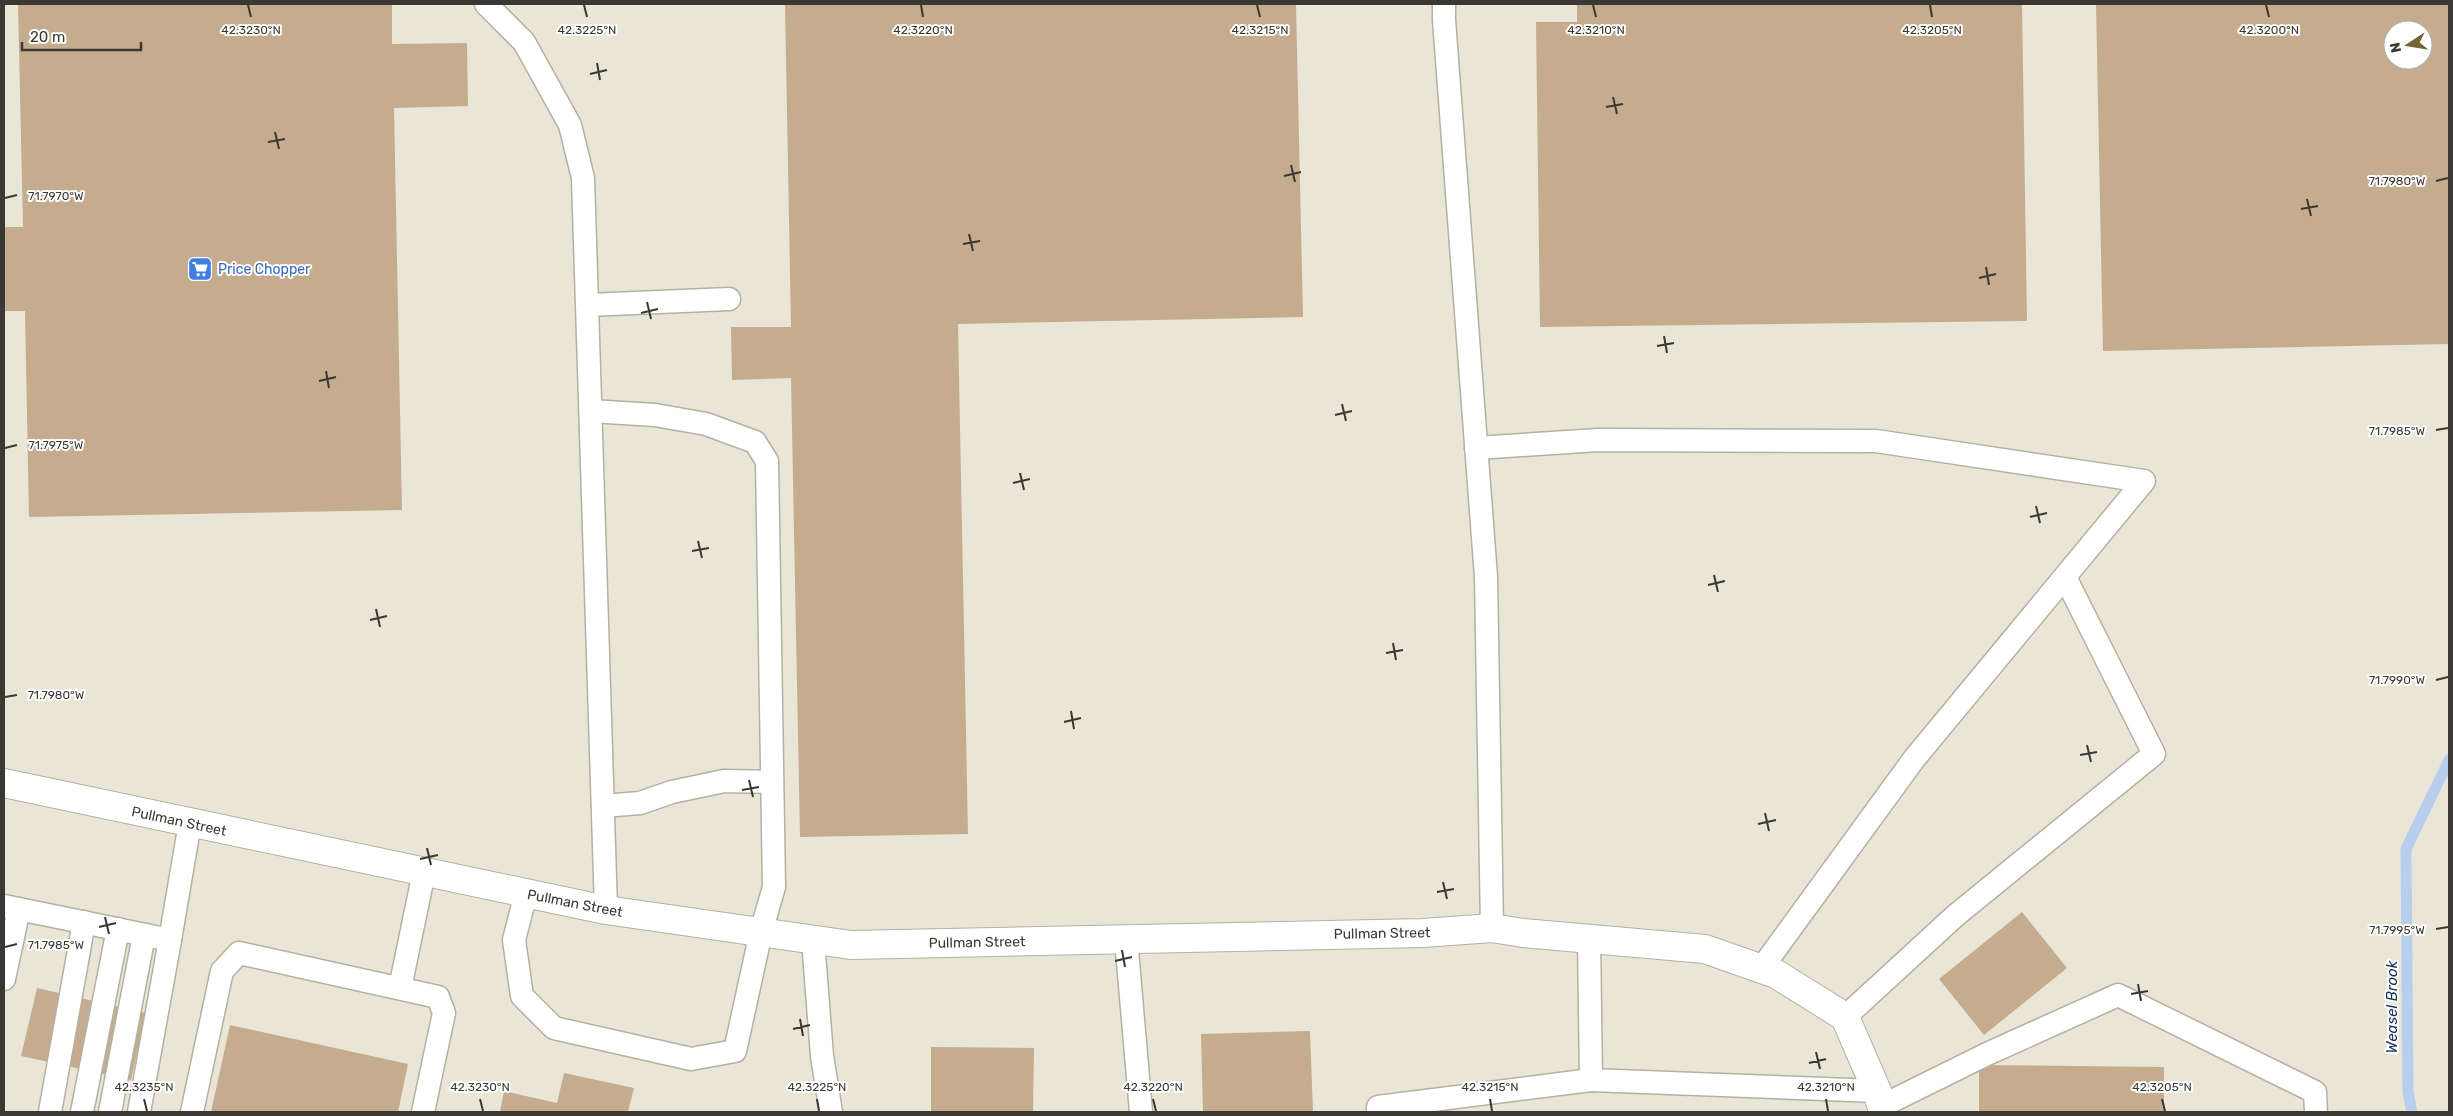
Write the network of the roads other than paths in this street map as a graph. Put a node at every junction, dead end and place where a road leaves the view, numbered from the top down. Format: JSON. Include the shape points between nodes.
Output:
{"nodes":[{"id":1,"x":486,"y":4,"type":"edge"},
{"id":2,"x":1444,"y":4,"type":"edge"},
{"id":3,"x":729,"y":299,"type":"dead end"},
{"id":4,"x":588,"y":305,"type":"junction"},
{"id":5,"x":591,"y":411,"type":"junction"},
{"id":6,"x":1476,"y":448,"type":"junction"},
{"id":7,"x":2065,"y":576,"type":"junction"},
{"id":8,"x":772,"y":782,"type":"junction"},
{"id":9,"x":4,"y":783,"type":"edge"},
{"id":10,"x":603,"y":806,"type":"junction"},
{"id":11,"x":190,"y":823,"type":"junction"},
{"id":12,"x":424,"y":872,"type":"junction"},
{"id":13,"x":526,"y":893,"type":"junction"},
{"id":14,"x":11,"y":907,"type":"edge"},
{"id":15,"x":606,"y":910,"type":"junction"},
{"id":16,"x":84,"y":922,"type":"junction"},
{"id":17,"x":1492,"y":928,"type":"junction"},
{"id":18,"x":118,"y":930,"type":"junction"},
{"id":19,"x":760,"y":932,"type":"junction"},
{"id":20,"x":144,"y":935,"type":"junction"},
{"id":21,"x":1126,"y":939,"type":"junction"},
{"id":22,"x":1590,"y":939,"type":"junction"},
{"id":23,"x":170,"y":940,"type":"junction"},
{"id":24,"x":813,"y":940,"type":"junction"},
{"id":25,"x":1761,"y":969,"type":"junction"},
{"id":26,"x":4,"y":979,"type":"edge"},
{"id":27,"x":400,"y":988,"type":"junction"},
{"id":28,"x":1845,"y":1017,"type":"junction"},
{"id":29,"x":1591,"y":1080,"type":"junction"},
{"id":30,"x":1880,"y":1103,"type":"edge"},
{"id":31,"x":50,"y":1112,"type":"edge"},
{"id":32,"x":82,"y":1112,"type":"edge"},
{"id":33,"x":110,"y":1112,"type":"edge"},
{"id":34,"x":139,"y":1112,"type":"edge"},
{"id":35,"x":192,"y":1112,"type":"edge"},
{"id":36,"x":424,"y":1112,"type":"edge"},
{"id":37,"x":832,"y":1112,"type":"edge"},
{"id":38,"x":1141,"y":1112,"type":"edge"},
{"id":39,"x":1378,"y":1112,"type":"edge"},
{"id":40,"x":2316,"y":1112,"type":"edge"}],
"edges":[{"from":1,"to":4,"type":"lane","via":[[524,42],[570,125],[583,178]]},
{"from":2,"to":6,"type":"lane"},
{"from":3,"to":4,"type":"lane"},
{"from":4,"to":5,"type":"lane"},
{"from":5,"to":8,"type":"lane","via":[[655,415],[706,424],[755,442],[767,461]]},
{"from":5,"to":10,"type":"lane"},
{"from":6,"to":7,"type":"lane","via":[[1598,440],[1876,441],[2144,481]]},
{"from":6,"to":17,"type":"lane","via":[[1486,577]]},
{"from":7,"to":25,"type":"lane","via":[[1914,759]]},
{"from":7,"to":28,"type":"lane","via":[[2154,754],[1955,916]]},
{"from":8,"to":10,"type":"lane","via":[[724,781],[672,792],[640,803]]},
{"from":8,"to":19,"type":"lane","via":[[774,887]]},
{"from":9,"to":11,"type":"street","name":"Pullman Street"},
{"from":10,"to":15,"type":"lane"},
{"from":11,"to":12,"type":"street","name":"Pullman Street"},
{"from":11,"to":23,"type":"lane"},
{"from":12,"to":13,"type":"street","name":"Pullman Street"},
{"from":12,"to":27,"type":"lane"},
{"from":13,"to":15,"type":"street","name":"Pullman Street"},
{"from":13,"to":19,"type":"lane","via":[[514,940],[522,996],[528,1003],[554,1028],[691,1059],[735,1051]]},
{"from":14,"to":16,"type":"lane"},
{"from":14,"to":26,"type":"lane"},
{"from":15,"to":19,"type":"street","name":"Pullman Street"},
{"from":16,"to":18,"type":"lane"},
{"from":16,"to":31,"type":"lane"},
{"from":17,"to":21,"type":"street","name":"Pullman Street"},
{"from":17,"to":22,"type":"street","name":"Pullman Street"},
{"from":18,"to":20,"type":"lane"},
{"from":18,"to":32,"type":"lane"},
{"from":19,"to":24,"type":"street","name":"Pullman Street"},
{"from":20,"to":23,"type":"lane"},
{"from":20,"to":33,"type":"lane"},
{"from":21,"to":24,"type":"street","name":"Pullman Street","via":[[852,945]]},
{"from":21,"to":38,"type":"lane"},
{"from":22,"to":25,"type":"street","name":"Pullman Street","via":[[1705,949]]},
{"from":22,"to":29,"type":"lane"},
{"from":23,"to":34,"type":"lane"},
{"from":24,"to":37,"type":"lane","via":[[822,1056]]},
{"from":25,"to":28,"type":"street","name":"Pullman Street","via":[[1776,974]]},
{"from":27,"to":35,"type":"lane","via":[[239,953],[222,971]]},
{"from":27,"to":36,"type":"lane","via":[[438,997],[444,1013]]},
{"from":28,"to":30,"type":"street"},
{"from":29,"to":30,"type":"lane"},
{"from":29,"to":39,"type":"lane","via":[[1378,1107]]},
{"from":30,"to":40,"type":"lane","via":[[2118,994],[2316,1092]]}]}
